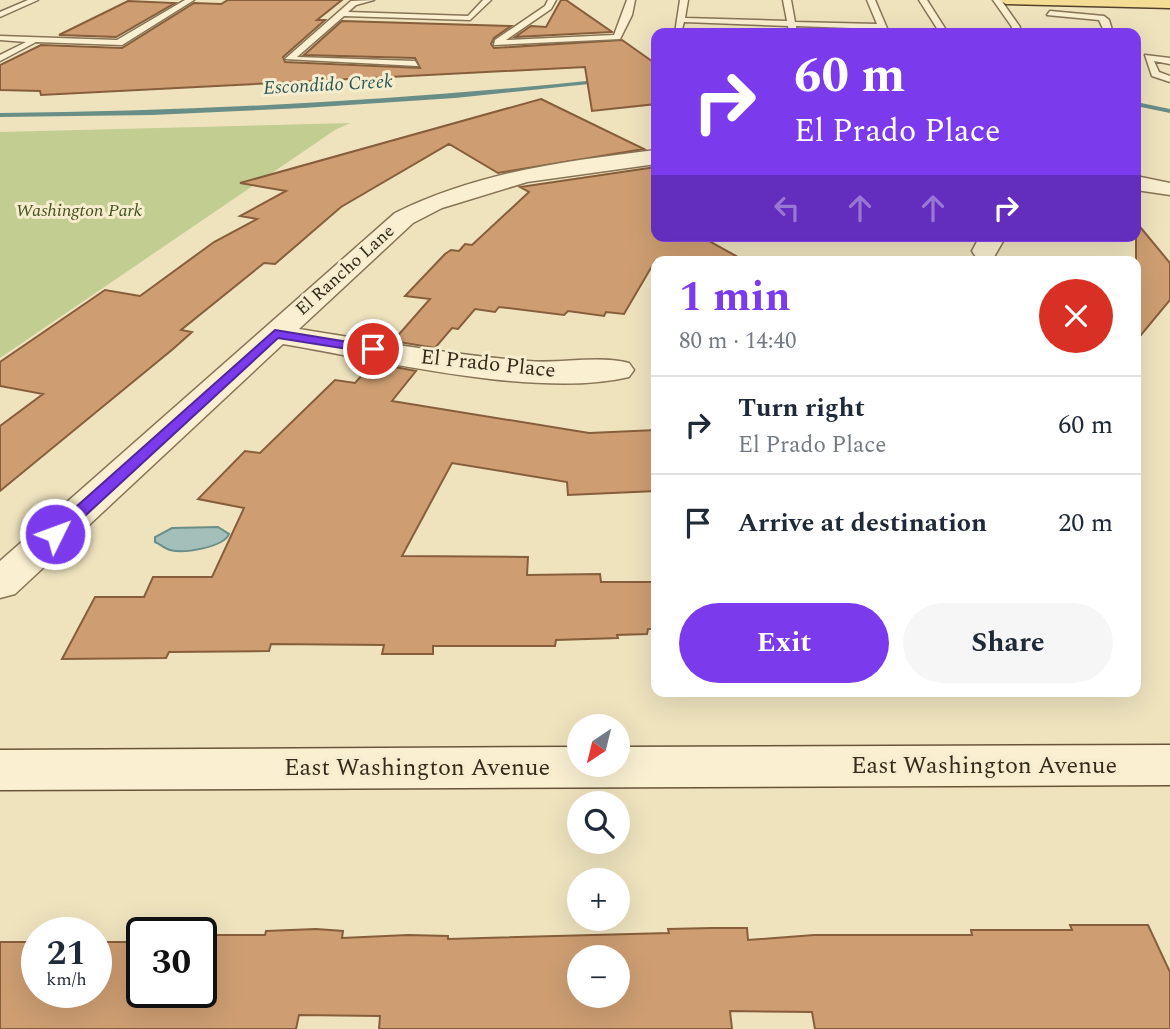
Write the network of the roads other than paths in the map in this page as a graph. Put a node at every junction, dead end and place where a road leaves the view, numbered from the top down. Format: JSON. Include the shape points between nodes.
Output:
{"nodes":[{"id":1,"x":34,"y":0,"type":"edge"},
{"id":2,"x":190,"y":0,"type":"edge"},
{"id":3,"x":370,"y":0,"type":"edge"},
{"id":4,"x":487,"y":0,"type":"edge"},
{"id":5,"x":552,"y":0,"type":"edge"},
{"id":6,"x":684,"y":0,"type":"edge"},
{"id":7,"x":787,"y":0,"type":"edge"},
{"id":8,"x":871,"y":0,"type":"edge"},
{"id":9,"x":923,"y":0,"type":"edge"},
{"id":10,"x":997,"y":0,"type":"edge"},
{"id":11,"x":1006,"y":0,"type":"edge"},
{"id":12,"x":630,"y":3,"type":"edge"},
{"id":13,"x":1170,"y":4,"type":"edge"},
{"id":14,"x":1050,"y":13,"type":"dead end"},
{"id":15,"x":342,"y":14,"type":"junction"},
{"id":16,"x":0,"y":15,"type":"edge"},
{"id":17,"x":680,"y":20,"type":"junction"},
{"id":18,"x":679,"y":28,"type":"edge"},
{"id":19,"x":780,"y":28,"type":"edge"},
{"id":20,"x":792,"y":28,"type":"edge"},
{"id":21,"x":883,"y":28,"type":"edge"},
{"id":22,"x":941,"y":28,"type":"edge"},
{"id":23,"x":1016,"y":28,"type":"edge"},
{"id":24,"x":1107,"y":28,"type":"edge"},
{"id":25,"x":0,"y":38,"type":"edge"},
{"id":26,"x":37,"y":40,"type":"junction"},
{"id":27,"x":0,"y":58,"type":"edge"},
{"id":28,"x":1170,"y":61,"type":"edge"},
{"id":29,"x":415,"y":64,"type":"dead end"},
{"id":30,"x":1170,"y":79,"type":"edge"},
{"id":31,"x":651,"y":158,"type":"edge"},
{"id":32,"x":1141,"y":184,"type":"edge"},
{"id":33,"x":1165,"y":189,"type":"dead end"},
{"id":34,"x":275,"y":334,"type":"junction"},
{"id":35,"x":618,"y":370,"type":"dead end"},
{"id":36,"x":0,"y":584,"type":"edge"},
{"id":37,"x":1170,"y":765,"type":"edge"},
{"id":38,"x":0,"y":770,"type":"edge"}],
"edges":[{"from":1,"to":16,"type":"lane"},
{"from":2,"to":26,"type":"lane","via":[[118,43]]},
{"from":3,"to":15,"type":"lane","via":[[354,4]]},
{"from":4,"to":15,"type":"lane","via":[[470,18]]},
{"from":5,"to":12,"type":"lane","via":[[497,43],[617,37],[625,22],[617,15]]},
{"from":6,"to":17,"type":"lane"},
{"from":7,"to":20,"type":"lane"},
{"from":8,"to":21,"type":"lane"},
{"from":9,"to":22,"type":"lane"},
{"from":10,"to":23,"type":"lane"},
{"from":11,"to":13,"type":"main road"},
{"from":14,"to":24,"type":"lane","via":[[1101,18]]},
{"from":15,"to":29,"type":"lane","via":[[289,59]]},
{"from":17,"to":18,"type":"lane"},
{"from":17,"to":19,"type":"lane"},
{"from":25,"to":26,"type":"lane"},
{"from":26,"to":27,"type":"lane"},
{"from":28,"to":30,"type":"lane","via":[[1148,57],[1155,74]]},
{"from":31,"to":34,"type":"street","name":"El Rancho Lane","via":[[505,179],[424,206],[388,230]]},
{"from":32,"to":33,"type":"street"},
{"from":34,"to":35,"type":"street","name":"El Prado Place","via":[[482,367],[550,373]]},
{"from":34,"to":36,"type":"street","name":"El Rancho Lane"},
{"from":37,"to":38,"type":"street","name":"East Washington Avenue"}]}
